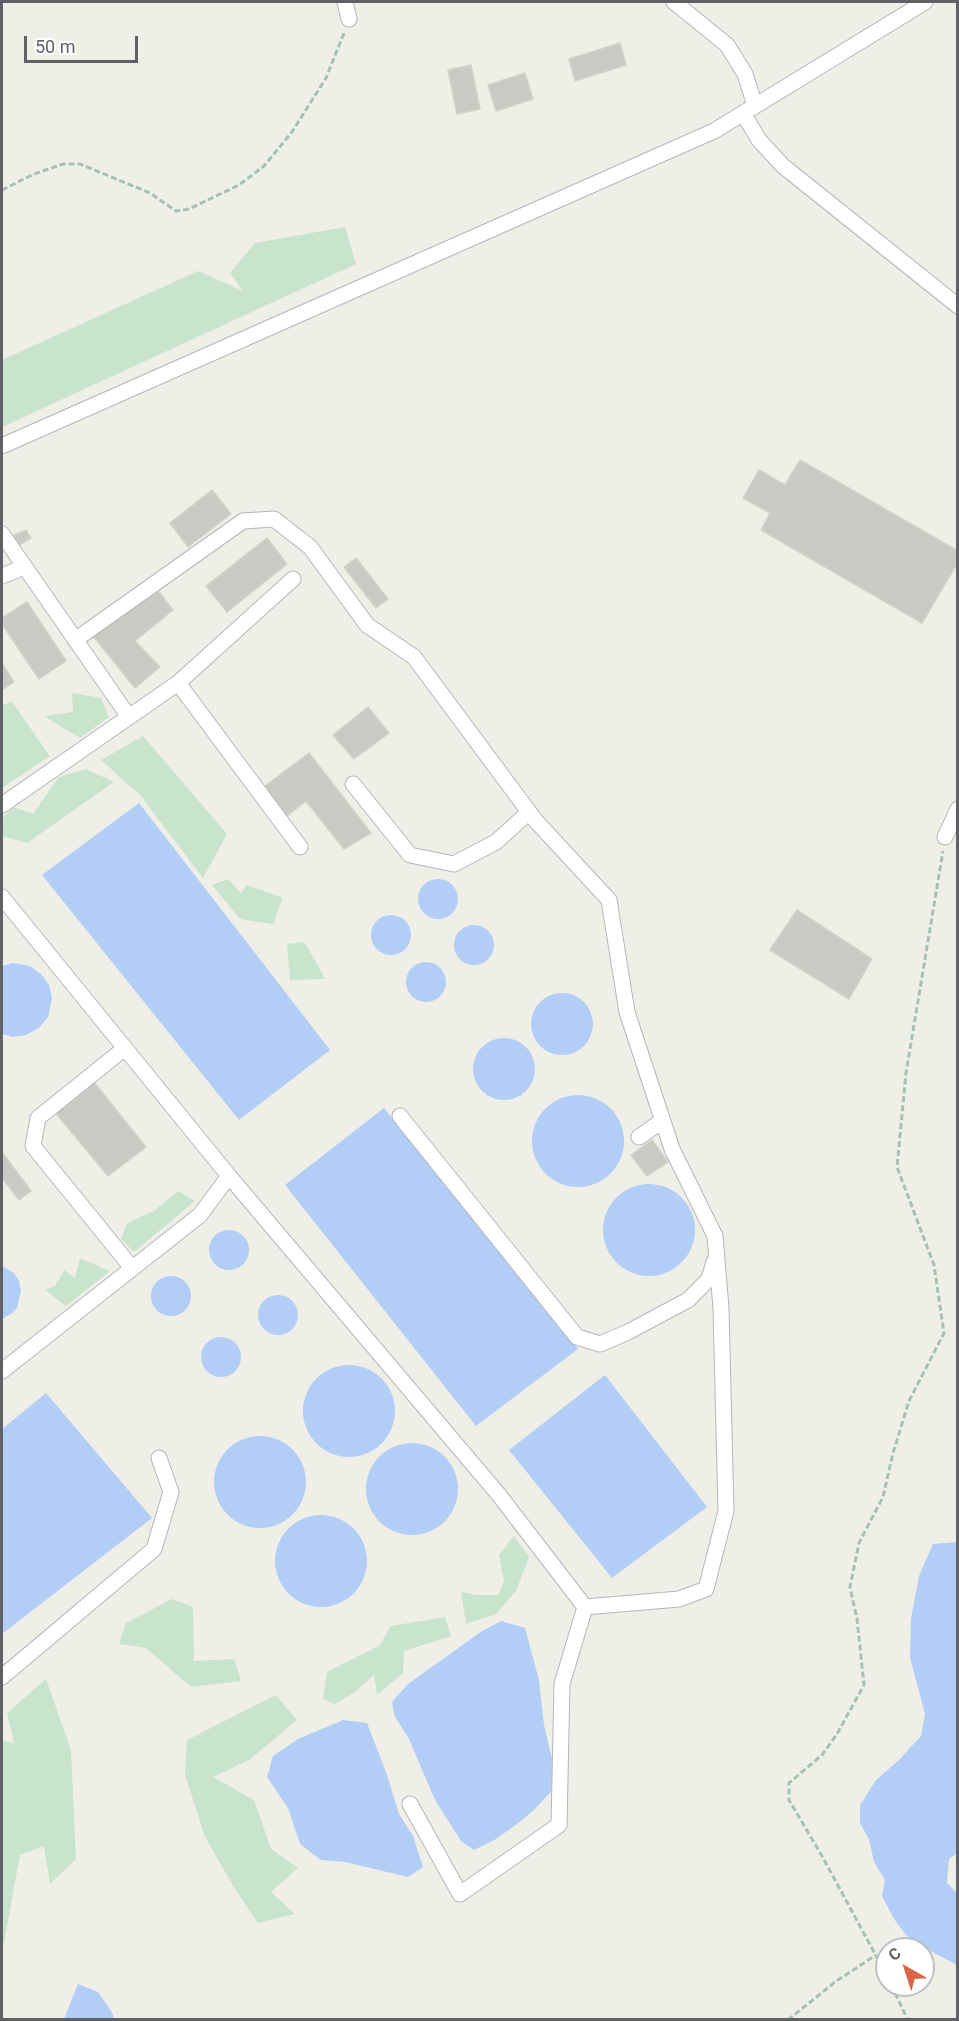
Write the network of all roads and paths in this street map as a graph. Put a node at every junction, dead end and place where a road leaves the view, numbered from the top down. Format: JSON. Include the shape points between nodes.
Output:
{"nodes":[{"id":1,"x":345,"y":2,"type":"edge"},
{"id":2,"x":674,"y":2,"type":"edge"},
{"id":3,"x":926,"y":2,"type":"edge"},
{"id":4,"x":349,"y":19,"type":"joint"},
{"id":5,"x":749,"y":110,"type":"junction"},
{"id":6,"x":2,"y":190,"type":"edge"},
{"id":7,"x":957,"y":306,"type":"edge"},
{"id":8,"x":2,"y":446,"type":"edge"},
{"id":9,"x":2,"y":534,"type":"edge"},
{"id":10,"x":24,"y":567,"type":"junction"},
{"id":11,"x":2,"y":576,"type":"edge"},
{"id":12,"x":293,"y":579,"type":"dead end"},
{"id":13,"x":75,"y":640,"type":"junction"},
{"id":14,"x":178,"y":683,"type":"junction"},
{"id":15,"x":129,"y":717,"type":"junction"},
{"id":16,"x":353,"y":784,"type":"dead end"},
{"id":17,"x":2,"y":805,"type":"edge"},
{"id":18,"x":957,"y":809,"type":"edge"},
{"id":19,"x":529,"y":812,"type":"junction"},
{"id":20,"x":945,"y":837,"type":"joint"},
{"id":21,"x":300,"y":847,"type":"dead end"},
{"id":22,"x":2,"y":897,"type":"edge"},
{"id":23,"x":125,"y":1048,"type":"junction"},
{"id":24,"x":400,"y":1116,"type":"dead end"},
{"id":25,"x":662,"y":1121,"type":"junction"},
{"id":26,"x":639,"y":1137,"type":"dead end"},
{"id":27,"x":229,"y":1176,"type":"junction"},
{"id":28,"x":716,"y":1254,"type":"junction"},
{"id":29,"x":132,"y":1268,"type":"junction"},
{"id":30,"x":2,"y":1371,"type":"edge"},
{"id":31,"x":159,"y":1458,"type":"dead end"},
{"id":32,"x":585,"y":1607,"type":"junction"},
{"id":33,"x":2,"y":1677,"type":"edge"},
{"id":34,"x":410,"y":1804,"type":"dead end"},
{"id":35,"x":875,"y":1951,"type":"edge"},
{"id":36,"x":875,"y":1956,"type":"edge"},
{"id":37,"x":897,"y":1997,"type":"edge"},
{"id":38,"x":788,"y":2019,"type":"edge"},
{"id":39,"x":908,"y":2019,"type":"edge"}],
"edges":[{"from":1,"to":4,"type":"street"},
{"from":2,"to":5,"type":"street","via":[[728,45],[745,74]]},
{"from":3,"to":5,"type":"street"},
{"from":4,"to":6,"type":"path","via":[[326,78],[292,132],[264,166],[229,190],[176,211],[150,193],[80,164],[63,164]]},
{"from":5,"to":7,"type":"street","via":[[759,140],[783,166]]},
{"from":5,"to":8,"type":"street","via":[[714,131]]},
{"from":9,"to":10,"type":"street"},
{"from":10,"to":11,"type":"street"},
{"from":10,"to":13,"type":"street"},
{"from":12,"to":14,"type":"street"},
{"from":13,"to":15,"type":"street"},
{"from":13,"to":19,"type":"street","via":[[243,521],[274,519],[310,548],[367,625],[414,657]]},
{"from":14,"to":15,"type":"street"},
{"from":14,"to":21,"type":"street"},
{"from":15,"to":17,"type":"street"},
{"from":16,"to":19,"type":"street","via":[[410,855],[454,864],[496,842]]},
{"from":18,"to":20,"type":"street"},
{"from":19,"to":25,"type":"street","via":[[609,900],[627,1012]]},
{"from":20,"to":35,"type":"path","via":[[906,1073],[897,1167],[934,1265],[944,1333],[909,1401],[883,1497],[859,1543],[850,1587],[864,1685],[822,1755],[789,1783],[789,1800]]},
{"from":22,"to":23,"type":"street"},
{"from":23,"to":27,"type":"street"},
{"from":23,"to":29,"type":"street","via":[[38,1118],[33,1146]]},
{"from":24,"to":28,"type":"street","via":[[577,1337],[600,1344],[688,1300],[709,1279]]},
{"from":25,"to":26,"type":"street"},
{"from":25,"to":28,"type":"street","via":[[715,1236]]},
{"from":27,"to":29,"type":"street","via":[[200,1215]]},
{"from":27,"to":32,"type":"street","via":[[499,1495]]},
{"from":28,"to":32,"type":"street","via":[[726,1510],[706,1589],[679,1599]]},
{"from":29,"to":30,"type":"street"},
{"from":31,"to":33,"type":"street","via":[[171,1492],[154,1549]]},
{"from":32,"to":34,"type":"street","via":[[562,1684],[559,1825],[460,1894]]},
{"from":36,"to":38,"type":"path","via":[[834,1982]]},
{"from":37,"to":39,"type":"path"}]}
